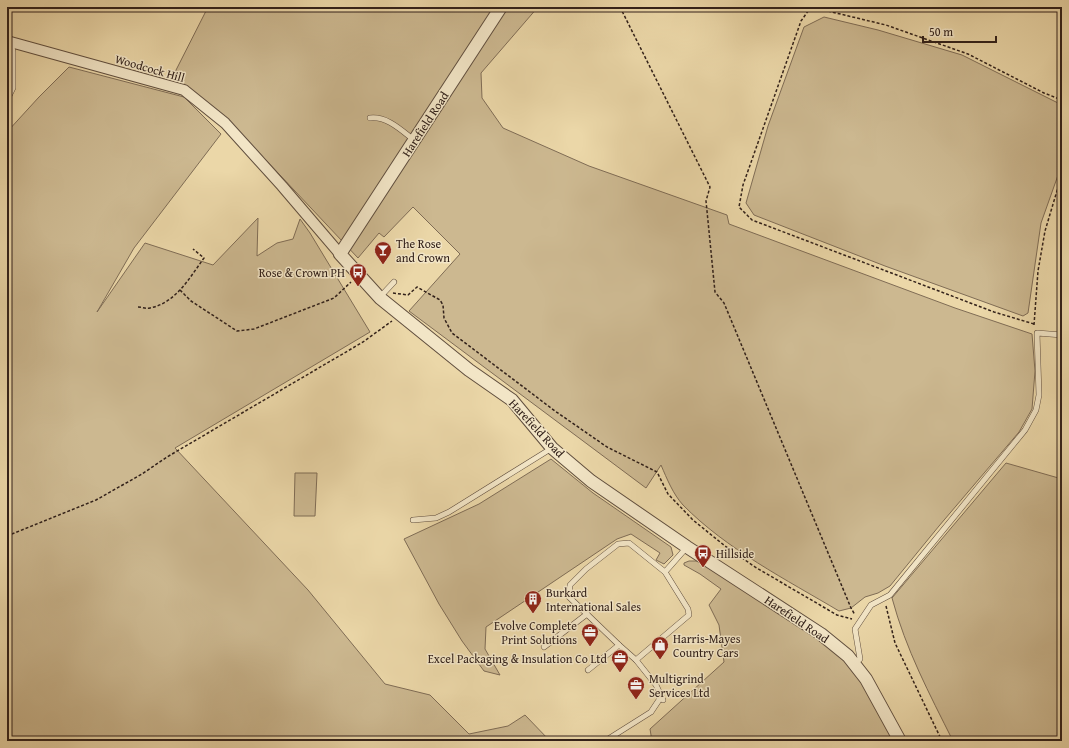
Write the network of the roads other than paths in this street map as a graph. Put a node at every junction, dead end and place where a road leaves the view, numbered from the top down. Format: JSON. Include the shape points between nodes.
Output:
{"nodes":[{"id":1,"x":501,"y":7,"type":"edge"},
{"id":2,"x":9,"y":42,"type":"edge"},
{"id":3,"x":7,"y":100,"type":"edge"},
{"id":4,"x":370,"y":118,"type":"dead end"},
{"id":5,"x":414,"y":140,"type":"junction"},
{"id":6,"x":340,"y":254,"type":"junction"},
{"id":7,"x":394,"y":282,"type":"dead end"},
{"id":8,"x":380,"y":298,"type":"junction"},
{"id":9,"x":1062,"y":334,"type":"edge"},
{"id":10,"x":552,"y":448,"type":"junction"},
{"id":11,"x":413,"y":520,"type":"dead end"},
{"id":12,"x":687,"y":547,"type":"junction"},
{"id":13,"x":665,"y":572,"type":"junction"},
{"id":14,"x":587,"y":614,"type":"junction"},
{"id":15,"x":619,"y":645,"type":"junction"},
{"id":16,"x":544,"y":647,"type":"dead end"},
{"id":17,"x":636,"y":660,"type":"junction"},
{"id":18,"x":854,"y":664,"type":"junction"},
{"id":19,"x":588,"y":670,"type":"dead end"},
{"id":20,"x":605,"y":741,"type":"edge"},
{"id":21,"x":900,"y":741,"type":"edge"}],
"edges":[{"from":1,"to":5,"type":"street","name":"Harefield Road"},
{"from":2,"to":3,"type":"lane","via":[[13,52],[14,88]]},
{"from":2,"to":6,"type":"street","name":"Woodcock Hill","via":[[184,90],[225,123]]},
{"from":4,"to":5,"type":"lane","via":[[383,119]]},
{"from":5,"to":6,"type":"street","name":"Harefield Road"},
{"from":6,"to":8,"type":"street","name":"Harefield Road"},
{"from":7,"to":8,"type":"lane"},
{"from":8,"to":10,"type":"street","name":"Harefield Road","via":[[469,370],[512,400]]},
{"from":9,"to":18,"type":"lane","via":[[1037,333],[1039,395],[1036,410],[1025,430],[890,595],[871,605],[855,629],[860,659]]},
{"from":10,"to":11,"type":"lane","via":[[442,515]]},
{"from":10,"to":12,"type":"street","name":"Harefield Road","via":[[591,481]]},
{"from":12,"to":13,"type":"lane"},
{"from":12,"to":18,"type":"street","name":"Harefield Road","via":[[821,634]]},
{"from":13,"to":14,"type":"lane","via":[[629,543],[618,544],[570,585],[569,597]]},
{"from":13,"to":17,"type":"lane","via":[[688,609],[689,615]]},
{"from":14,"to":15,"type":"lane"},
{"from":14,"to":16,"type":"lane"},
{"from":15,"to":17,"type":"lane"},
{"from":15,"to":19,"type":"lane"},
{"from":17,"to":20,"type":"lane","via":[[656,685],[662,699],[651,712]]},
{"from":18,"to":21,"type":"street","name":"Harefield Road","via":[[866,679]]}]}
